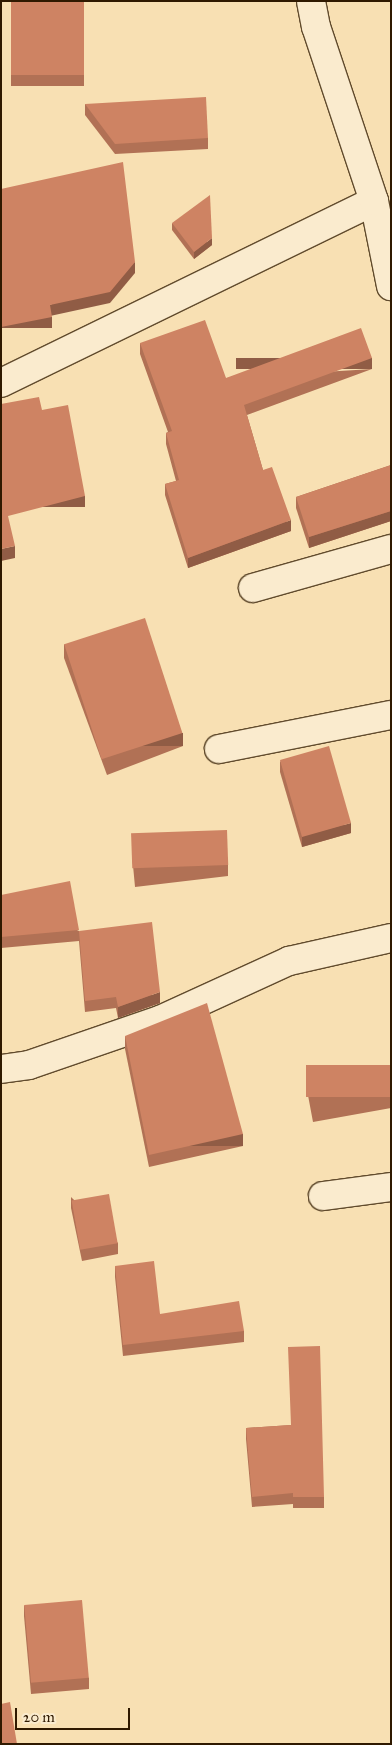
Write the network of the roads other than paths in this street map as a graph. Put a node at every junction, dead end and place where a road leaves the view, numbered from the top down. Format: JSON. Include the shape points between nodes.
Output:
{"nodes":[{"id":1,"x":311,"y":1,"type":"edge"},
{"id":2,"x":374,"y":201,"type":"junction"},
{"id":3,"x":391,"y":286,"type":"edge"},
{"id":4,"x":1,"y":383,"type":"edge"},
{"id":5,"x":391,"y":549,"type":"edge"},
{"id":6,"x":253,"y":588,"type":"dead end"},
{"id":7,"x":391,"y":716,"type":"edge"},
{"id":8,"x":219,"y":749,"type":"dead end"},
{"id":9,"x":391,"y":938,"type":"edge"},
{"id":10,"x":1,"y":1069,"type":"edge"},
{"id":11,"x":391,"y":1187,"type":"edge"},
{"id":12,"x":323,"y":1196,"type":"dead end"}],
"edges":[{"from":1,"to":2,"type":"street","via":[[316,27]]},
{"from":2,"to":3,"type":"street"},
{"from":2,"to":4,"type":"street"},
{"from":5,"to":6,"type":"street"},
{"from":7,"to":8,"type":"street"},
{"from":9,"to":10,"type":"street","via":[[289,961],[160,1020],[29,1065]]},
{"from":11,"to":12,"type":"street"}]}
